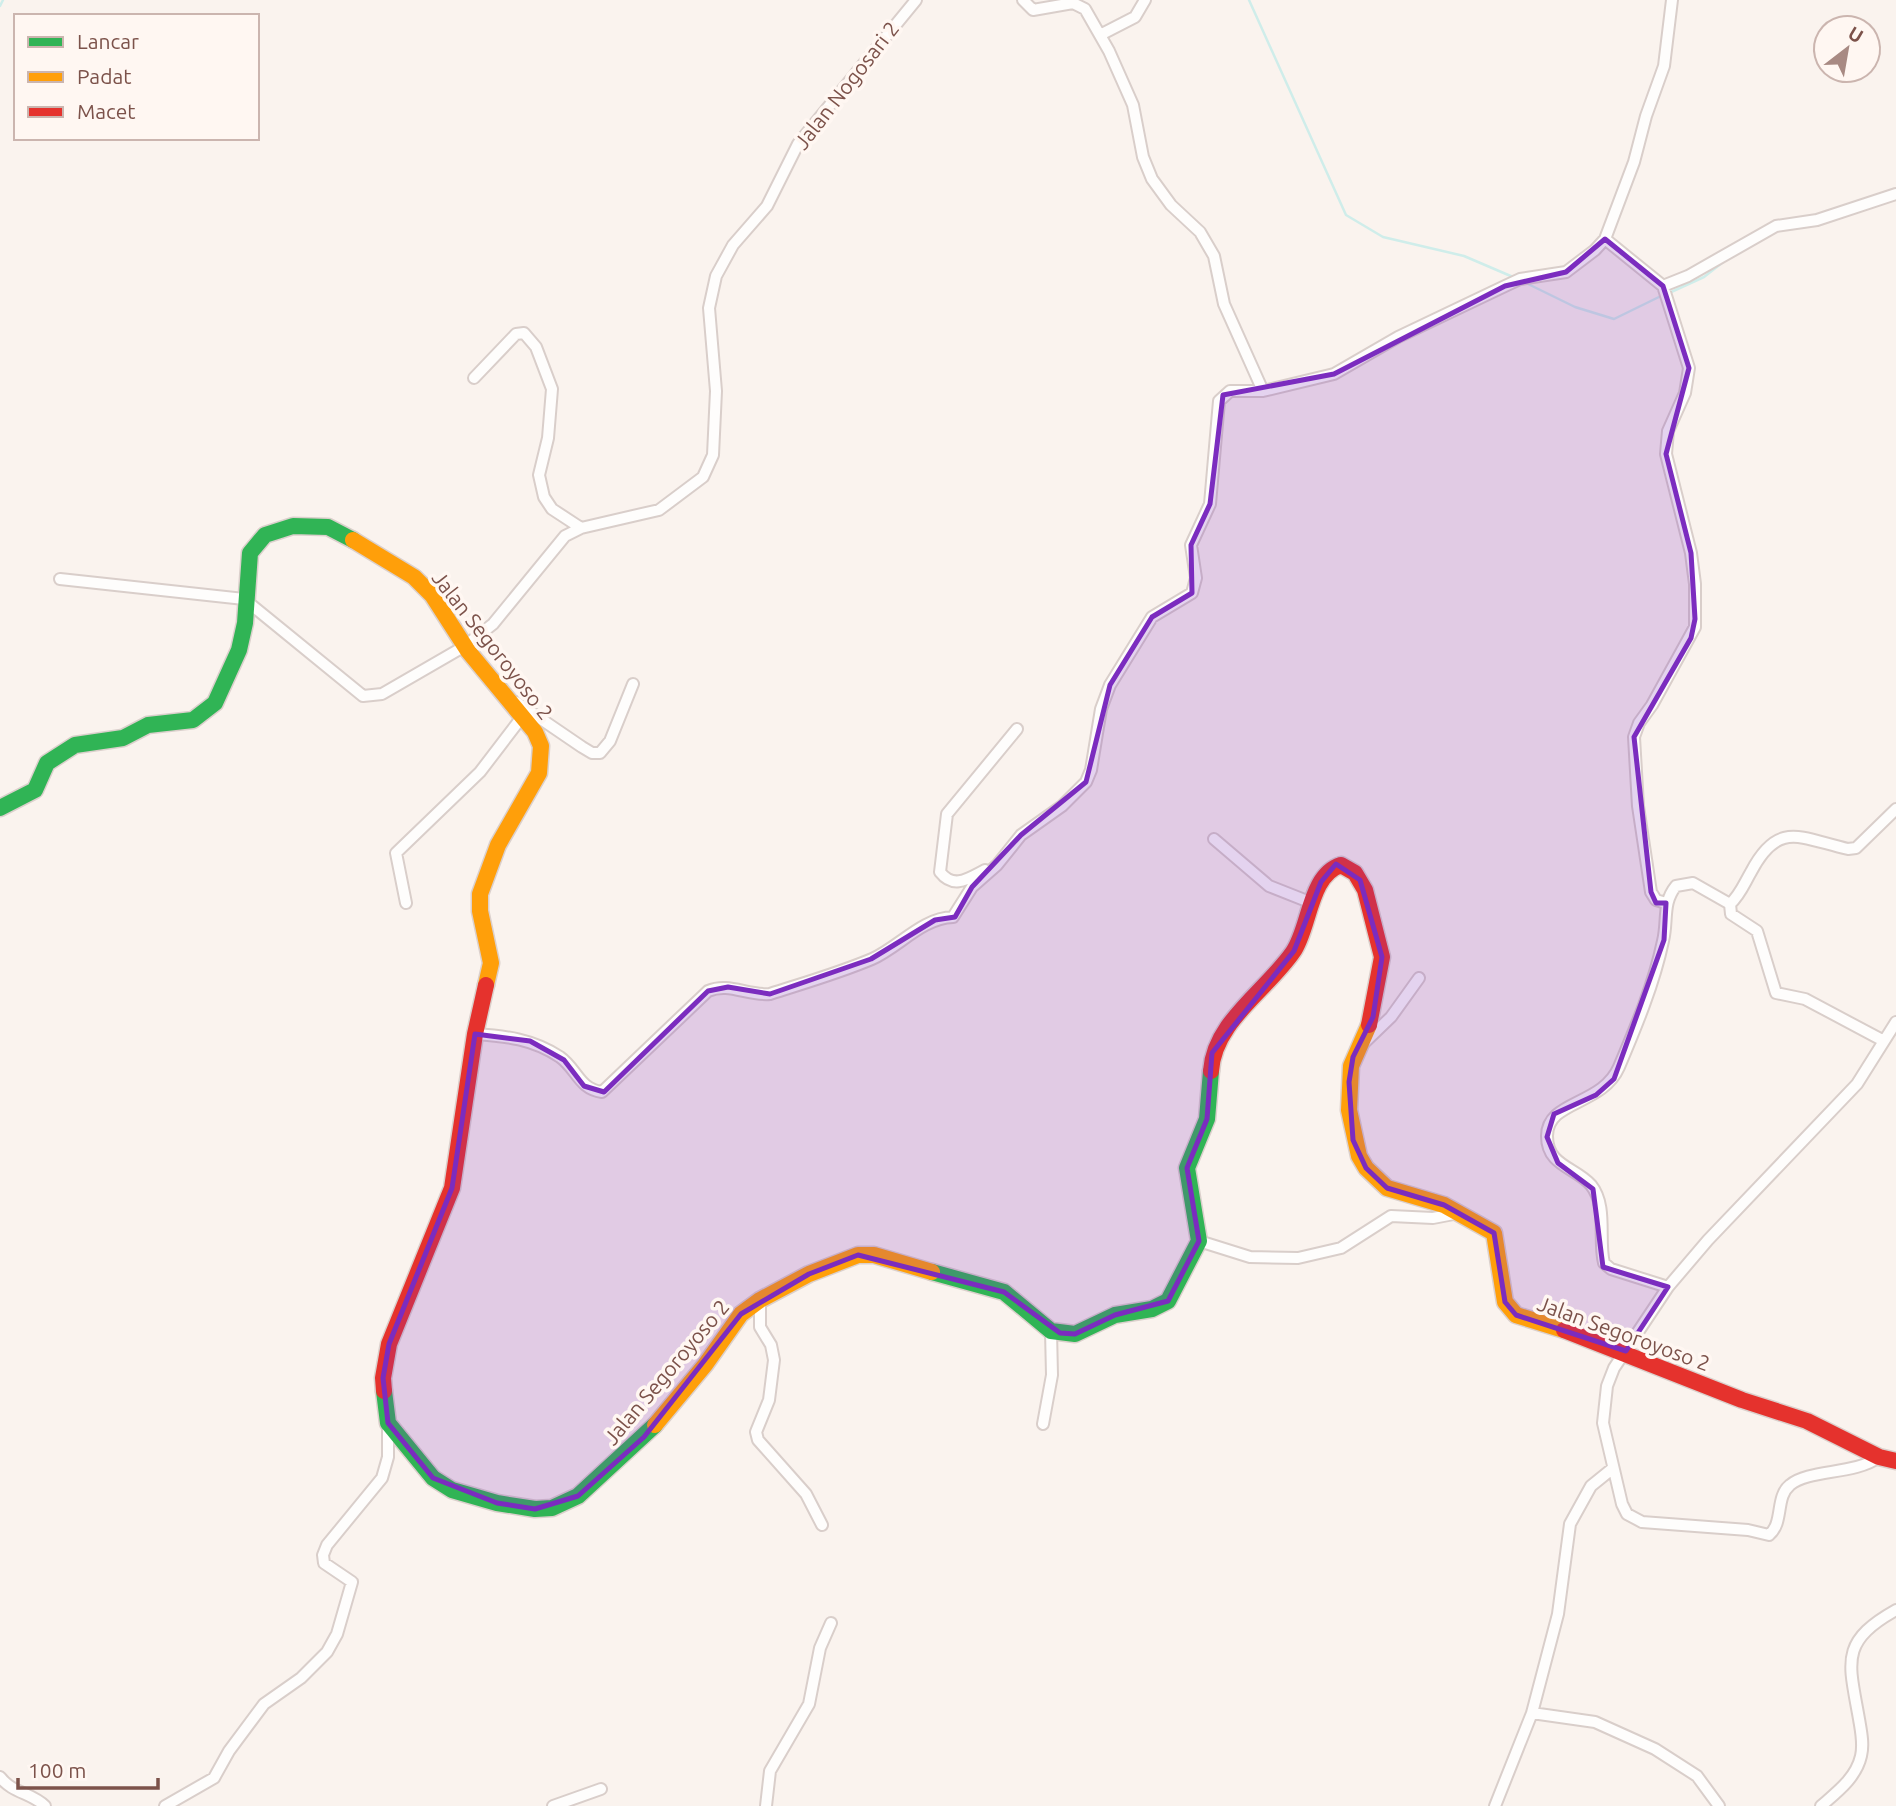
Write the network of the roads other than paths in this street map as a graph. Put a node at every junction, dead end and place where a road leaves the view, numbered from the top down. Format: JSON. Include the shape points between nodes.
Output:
{"nodes":[{"id":1,"x":916,"y":0,"type":"edge"},
{"id":2,"x":1023,"y":0,"type":"edge"},
{"id":3,"x":1145,"y":0,"type":"edge"},
{"id":4,"x":1672,"y":0,"type":"edge"},
{"id":5,"x":1100,"y":34,"type":"junction"},
{"id":6,"x":1896,"y":194,"type":"edge"},
{"id":7,"x":1605,"y":239,"type":"junction"},
{"id":8,"x":1663,"y":286,"type":"junction"},
{"id":9,"x":474,"y":378,"type":"dead end"},
{"id":10,"x":1263,"y":391,"type":"junction"},
{"id":11,"x":581,"y":528,"type":"junction"},
{"id":12,"x":60,"y":579,"type":"dead end"},
{"id":13,"x":244,"y":599,"type":"junction"},
{"id":14,"x":465,"y":646,"type":"junction"},
{"id":15,"x":633,"y":684,"type":"dead end"},
{"id":16,"x":501,"y":692,"type":"junction"},
{"id":17,"x":522,"y":717,"type":"junction"},
{"id":18,"x":1017,"y":729,"type":"dead end"},
{"id":19,"x":0,"y":808,"type":"edge"},
{"id":20,"x":1896,"y":809,"type":"edge"},
{"id":21,"x":1214,"y":839,"type":"dead end"},
{"id":22,"x":997,"y":865,"type":"junction"},
{"id":23,"x":406,"y":903,"type":"dead end"},
{"id":24,"x":1312,"y":903,"type":"junction"},
{"id":25,"x":1665,"y":903,"type":"junction"},
{"id":26,"x":1730,"y":904,"type":"junction"},
{"id":27,"x":1419,"y":978,"type":"dead end"},
{"id":28,"x":1896,"y":1021,"type":"edge"},
{"id":29,"x":475,"y":1034,"type":"junction"},
{"id":30,"x":1884,"y":1041,"type":"junction"},
{"id":31,"x":1359,"y":1047,"type":"junction"},
{"id":32,"x":1459,"y":1213,"type":"junction"},
{"id":33,"x":1199,"y":1241,"type":"junction"},
{"id":34,"x":1668,"y":1287,"type":"junction"},
{"id":35,"x":760,"y":1300,"type":"junction"},
{"id":36,"x":1051,"y":1331,"type":"junction"},
{"id":37,"x":1626,"y":1351,"type":"junction"},
{"id":38,"x":388,"y":1423,"type":"junction"},
{"id":39,"x":1043,"y":1424,"type":"dead end"},
{"id":40,"x":1880,"y":1457,"type":"junction"},
{"id":41,"x":1896,"y":1461,"type":"edge"},
{"id":42,"x":1612,"y":1469,"type":"junction"},
{"id":43,"x":822,"y":1525,"type":"dead end"},
{"id":44,"x":1896,"y":1610,"type":"edge"},
{"id":45,"x":831,"y":1623,"type":"dead end"},
{"id":46,"x":1531,"y":1713,"type":"junction"},
{"id":47,"x":0,"y":1777,"type":"edge"},
{"id":48,"x":601,"y":1788,"type":"dead end"},
{"id":49,"x":45,"y":1806,"type":"edge"},
{"id":50,"x":164,"y":1806,"type":"edge"},
{"id":51,"x":553,"y":1806,"type":"edge"},
{"id":52,"x":766,"y":1806,"type":"edge"},
{"id":53,"x":1494,"y":1806,"type":"edge"},
{"id":54,"x":1719,"y":1806,"type":"edge"},
{"id":55,"x":1821,"y":1806,"type":"edge"}],
"edges":[{"from":1,"to":11,"type":"street","name":"Jalan Nogosari 2","via":[[798,144],[767,206],[733,245],[716,276],[709,308],[716,391],[710,466],[694,486],[659,510]]},
{"from":2,"to":5,"type":"street","via":[[1032,10],[1077,4]]},
{"from":3,"to":5,"type":"street","via":[[1135,17]]},
{"from":4,"to":7,"type":"street","via":[[1664,66]]},
{"from":5,"to":10,"type":"street","via":[[1133,105],[1146,167],[1161,193],[1209,245],[1224,304]]},
{"from":6,"to":8,"type":"street","via":[[1817,219],[1776,226]]},
{"from":7,"to":8,"type":"street"},
{"from":7,"to":10,"type":"street","via":[[1566,272],[1520,279],[1386,343],[1334,374]]},
{"from":8,"to":25,"type":"street","via":[[1689,368],[1685,393],[1668,431],[1666,454],[1691,553],[1695,619],[1691,638],[1634,737],[1638,806],[1651,892]]},
{"from":9,"to":11,"type":"street","via":[[516,334],[524,333],[533,342],[553,395],[540,483],[546,503]]},
{"from":10,"to":22,"type":"street","via":[[1230,391],[1219,401],[1212,493],[1192,545],[1196,585],[1187,598],[1152,617],[1110,685],[1089,776],[1062,806],[1021,835]]},
{"from":11,"to":14,"type":"street","name":"Jalan Nogosari 2","via":[[557,543],[493,624]]},
{"from":12,"to":13,"type":"street"},
{"from":13,"to":14,"type":"street","name":"Jalan Nogosari 2","via":[[363,696],[382,694]]},
{"from":13,"to":14,"type":"street","name":"Jalan Segoroyoso 2","via":[[250,553],[265,535],[293,526],[327,527],[365,544],[414,577],[432,595]]},
{"from":13,"to":19,"type":"street","name":"Jalan Segoroyoso 2","via":[[239,650],[215,703],[193,720],[148,725],[123,738],[75,746],[47,763],[35,790]]},
{"from":14,"to":16,"type":"street","name":"Jalan Segoroyoso 2"},
{"from":15,"to":16,"type":"street","via":[[610,741],[600,753],[592,753]]},
{"from":16,"to":17,"type":"street","name":"Jalan Segoroyoso 2"},
{"from":17,"to":23,"type":"street","via":[[471,782],[396,853]]},
{"from":17,"to":29,"type":"street","name":"Jalan Segoroyoso 2","via":[[539,739],[541,762],[498,845],[480,894],[491,963]]},
{"from":18,"to":22,"type":"street","via":[[947,814],[940,872],[952,882],[961,882]]},
{"from":20,"to":26,"type":"street","via":[[1856,848],[1798,836],[1772,841]]},
{"from":21,"to":24,"type":"street","via":[[1269,886]]},
{"from":22,"to":29,"type":"street","via":[[972,887],[953,917],[935,920],[871,959],[770,994],[728,987],[708,991],[602,1092],[584,1086],[564,1060],[530,1041]]},
{"from":24,"to":31,"type":"street","name":"Jalan Segoroyoso 2","via":[[1326,874],[1341,865],[1360,880],[1369,901],[1382,957],[1373,1017]]},
{"from":24,"to":33,"type":"street","name":"Jalan Segoroyoso 2","via":[[1294,951],[1230,1024],[1212,1053],[1207,1119],[1187,1168]]},
{"from":25,"to":26,"type":"street","via":[[1676,886],[1686,882]]},
{"from":25,"to":34,"type":"street","via":[[1664,940],[1614,1079],[1596,1096],[1554,1114],[1547,1146],[1558,1163],[1593,1189],[1607,1267]]},
{"from":26,"to":30,"type":"street","via":[[1731,914],[1757,931],[1776,993],[1805,999]]},
{"from":27,"to":31,"type":"street","via":[[1391,1017]]},
{"from":28,"to":30,"type":"street"},
{"from":29,"to":38,"type":"street","name":"Jalan Segoroyoso 2","via":[[452,1188],[389,1344],[383,1378]]},
{"from":30,"to":34,"type":"street","via":[[1857,1084],[1718,1228]]},
{"from":31,"to":32,"type":"street","name":"Jalan Segoroyoso 2","via":[[1350,1066],[1349,1110],[1353,1140],[1366,1168],[1387,1188]]},
{"from":32,"to":33,"type":"street","via":[[1433,1218],[1391,1216],[1340,1248],[1298,1258],[1250,1256]]},
{"from":32,"to":37,"type":"street","name":"Jalan Segoroyoso 2","via":[[1494,1233],[1505,1302],[1512,1312]]},
{"from":33,"to":36,"type":"street","via":[[1168,1301],[1152,1309],[1115,1315],[1075,1334]]},
{"from":34,"to":37,"type":"street"},
{"from":35,"to":36,"type":"street","name":"Jalan Segoroyoso 2","via":[[808,1274],[859,1255],[874,1255],[1004,1292]]},
{"from":35,"to":38,"type":"street","name":"Jalan Segoroyoso 2","via":[[741,1314],[644,1437],[578,1496],[552,1508],[497,1503],[452,1490],[433,1478]]},
{"from":35,"to":43,"type":"street","via":[[760,1327],[774,1360],[769,1400],[756,1432],[758,1440],[806,1494]]},
{"from":36,"to":39,"type":"street","via":[[1052,1375]]},
{"from":37,"to":40,"type":"street","name":"Jalan Segoroyoso 2","via":[[1742,1400],[1807,1421]]},
{"from":37,"to":42,"type":"street","via":[[1607,1386],[1603,1427]]},
{"from":38,"to":50,"type":"street","via":[[388,1457],[382,1478],[323,1555],[324,1563],[352,1582],[333,1644],[301,1678],[264,1704],[214,1778]]},
{"from":40,"to":41,"type":"street","name":"Jalan Segoroyoso 2"},
{"from":40,"to":42,"type":"street","via":[[1865,1466],[1791,1483],[1783,1494],[1774,1530],[1767,1535],[1637,1521],[1625,1510]]},
{"from":42,"to":46,"type":"street","via":[[1591,1486],[1570,1524],[1558,1614]]},
{"from":44,"to":55,"type":"street","via":[[1868,1627],[1853,1650],[1850,1670],[1862,1735],[1861,1757],[1847,1782]]},
{"from":45,"to":52,"type":"street","via":[[820,1648],[809,1704],[769,1771]]},
{"from":46,"to":53,"type":"street"},
{"from":46,"to":54,"type":"street","via":[[1595,1722],[1654,1749],[1696,1776]]},
{"from":47,"to":49,"type":"street"},
{"from":48,"to":51,"type":"street"}]}
